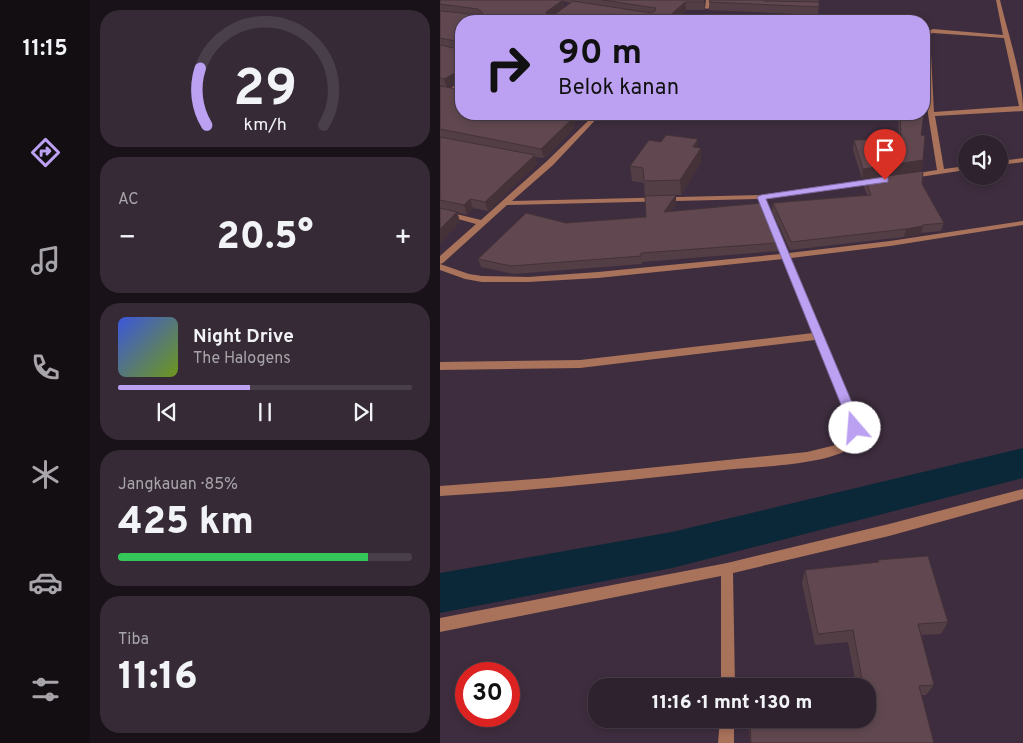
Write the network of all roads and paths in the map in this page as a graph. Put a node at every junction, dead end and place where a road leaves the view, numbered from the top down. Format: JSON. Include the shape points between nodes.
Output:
{"nodes":[{"id":1,"x":708,"y":0,"type":"edge"},
{"id":2,"x":998,"y":0,"type":"edge"},
{"id":3,"x":707,"y":8,"type":"dead end"},
{"id":4,"x":930,"y":32,"type":"edge"},
{"id":5,"x":1007,"y":37,"type":"junction"},
{"id":6,"x":455,"y":87,"type":"edge"},
{"id":7,"x":440,"y":90,"type":"edge"},
{"id":8,"x":448,"y":92,"type":"junction"},
{"id":9,"x":455,"y":93,"type":"edge"},
{"id":10,"x":930,"y":98,"type":"edge"},
{"id":11,"x":1023,"y":108,"type":"edge"},
{"id":12,"x":931,"y":114,"type":"junction"},
{"id":13,"x":592,"y":120,"type":"edge"},
{"id":14,"x":1023,"y":160,"type":"edge"},
{"id":15,"x":1008,"y":162,"type":"edge"},
{"id":16,"x":958,"y":169,"type":"edge"},
{"id":17,"x":941,"y":172,"type":"junction"},
{"id":18,"x":902,"y":178,"type":"edge"},
{"id":19,"x":884,"y":180,"type":"edge"},
{"id":20,"x":761,"y":197,"type":"junction"},
{"id":21,"x":504,"y":203,"type":"junction"},
{"id":22,"x":440,"y":212,"type":"edge"},
{"id":23,"x":482,"y":223,"type":"junction"},
{"id":24,"x":1023,"y":223,"type":"edge"},
{"id":25,"x":787,"y":258,"type":"junction"},
{"id":26,"x":440,"y":261,"type":"edge"},
{"id":27,"x":440,"y":267,"type":"edge"},
{"id":28,"x":818,"y":336,"type":"junction"},
{"id":29,"x":440,"y":366,"type":"edge"},
{"id":30,"x":440,"y":491,"type":"edge"},
{"id":31,"x":1023,"y":494,"type":"edge"},
{"id":32,"x":727,"y":569,"type":"junction"},
{"id":33,"x":440,"y":625,"type":"edge"},
{"id":34,"x":728,"y":678,"type":"edge"},
{"id":35,"x":727,"y":728,"type":"edge"},
{"id":36,"x":726,"y":743,"type":"edge"}],
"edges":[{"from":1,"to":3,"type":"street"},
{"from":2,"to":5,"type":"street"},
{"from":4,"to":5,"type":"street"},
{"from":5,"to":11,"type":"street"},
{"from":6,"to":8,"type":"street"},
{"from":7,"to":8,"type":"street"},
{"from":8,"to":9,"type":"street"},
{"from":10,"to":12,"type":"street"},
{"from":11,"to":12,"type":"street"},
{"from":12,"to":17,"type":"street"},
{"from":13,"to":21,"type":"street"},
{"from":14,"to":15,"type":"street"},
{"from":16,"to":17,"type":"street"},
{"from":17,"to":18,"type":"street"},
{"from":19,"to":20,"type":"street"},
{"from":20,"to":21,"type":"street"},
{"from":20,"to":25,"type":"street"},
{"from":21,"to":23,"type":"street"},
{"from":22,"to":23,"type":"street"},
{"from":23,"to":26,"type":"street"},
{"from":24,"to":25,"type":"street"},
{"from":25,"to":27,"type":"street","via":[[585,276],[496,280],[468,277]]},
{"from":25,"to":28,"type":"street"},
{"from":28,"to":29,"type":"street","via":[[580,364]]},
{"from":28,"to":30,"type":"street","via":[[855,428],[844,447],[774,460]]},
{"from":31,"to":32,"type":"street"},
{"from":32,"to":33,"type":"street"},
{"from":32,"to":34,"type":"street"},
{"from":35,"to":36,"type":"street"}]}
